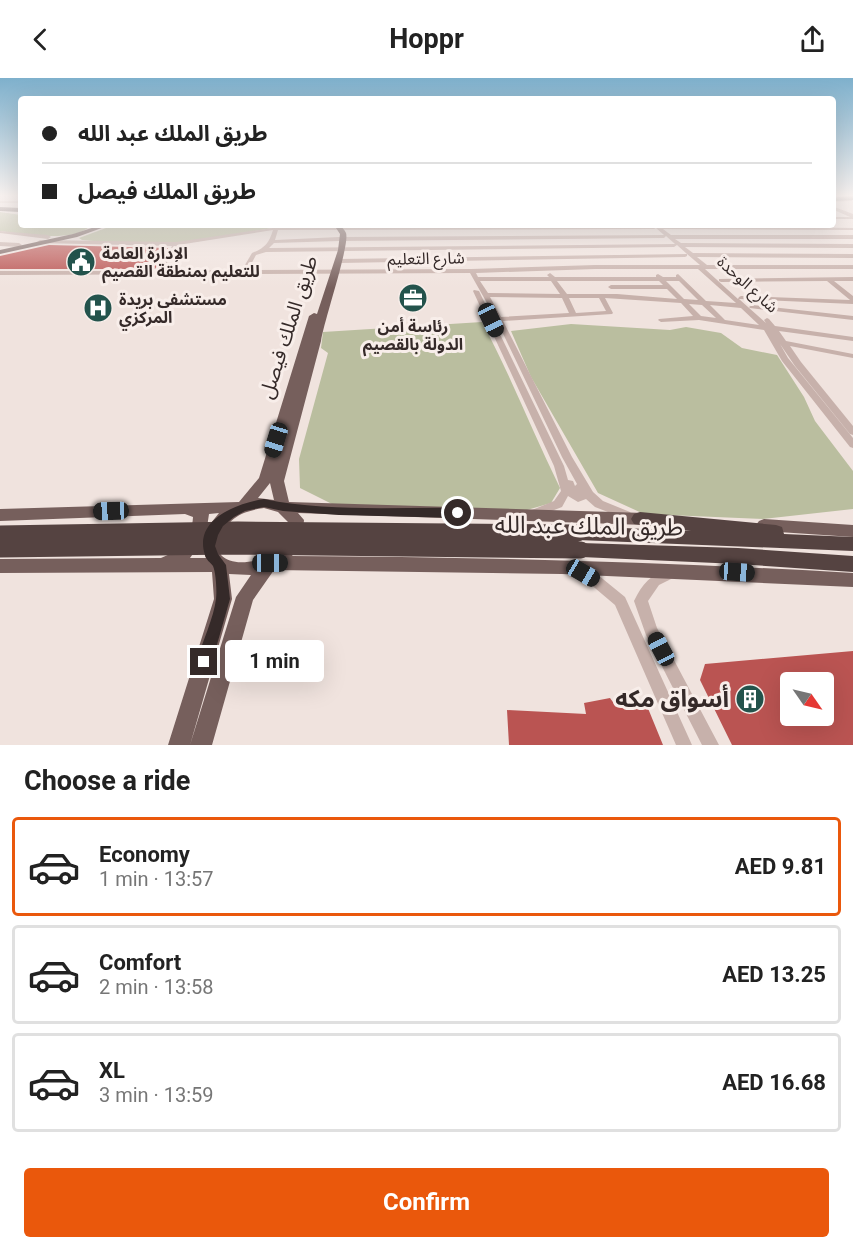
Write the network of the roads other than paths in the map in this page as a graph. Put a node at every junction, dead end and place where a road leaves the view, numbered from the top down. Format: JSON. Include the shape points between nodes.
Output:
{"nodes":[{"id":1,"x":91,"y":228,"type":"edge"},
{"id":2,"x":98,"y":228,"type":"edge"},
{"id":3,"x":282,"y":228,"type":"edge"},
{"id":4,"x":437,"y":228,"type":"edge"},
{"id":5,"x":448,"y":228,"type":"edge"},
{"id":6,"x":628,"y":228,"type":"edge"},
{"id":7,"x":657,"y":228,"type":"edge"},
{"id":8,"x":779,"y":228,"type":"edge"},
{"id":9,"x":276,"y":229,"type":"junction"},
{"id":10,"x":803,"y":229,"type":"junction"},
{"id":11,"x":853,"y":229,"type":"edge"},
{"id":12,"x":0,"y":232,"type":"edge"},
{"id":13,"x":571,"y":237,"type":"junction"},
{"id":14,"x":613,"y":237,"type":"junction"},
{"id":15,"x":636,"y":237,"type":"junction"},
{"id":16,"x":667,"y":237,"type":"junction"},
{"id":17,"x":819,"y":237,"type":"junction"},
{"id":18,"x":853,"y":237,"type":"edge"},
{"id":19,"x":52,"y":238,"type":"junction"},
{"id":20,"x":454,"y":238,"type":"junction"},
{"id":21,"x":40,"y":242,"type":"junction"},
{"id":22,"x":272,"y":242,"type":"junction"},
{"id":23,"x":0,"y":244,"type":"edge"},
{"id":24,"x":176,"y":244,"type":"junction"},
{"id":25,"x":19,"y":245,"type":"junction"},
{"id":26,"x":647,"y":245,"type":"junction"},
{"id":27,"x":677,"y":245,"type":"junction"},
{"id":28,"x":836,"y":245,"type":"junction"},
{"id":29,"x":579,"y":246,"type":"junction"},
{"id":30,"x":625,"y":246,"type":"junction"},
{"id":31,"x":853,"y":246,"type":"edge"},
{"id":32,"x":460,"y":248,"type":"junction"},
{"id":33,"x":336,"y":249,"type":"edge"},
{"id":34,"x":265,"y":250,"type":"junction"},
{"id":35,"x":0,"y":251,"type":"edge"},
{"id":36,"x":586,"y":255,"type":"junction"},
{"id":37,"x":657,"y":255,"type":"junction"},
{"id":38,"x":689,"y":255,"type":"junction"},
{"id":39,"x":539,"y":256,"type":"junction"},
{"id":40,"x":638,"y":256,"type":"junction"},
{"id":41,"x":853,"y":256,"type":"edge"},
{"id":42,"x":467,"y":259,"type":"junction"},
{"id":43,"x":598,"y":268,"type":"junction"},
{"id":44,"x":670,"y":268,"type":"junction"},
{"id":45,"x":853,"y":268,"type":"edge"},
{"id":46,"x":651,"y":269,"type":"junction"},
{"id":47,"x":704,"y":269,"type":"junction"},
{"id":48,"x":814,"y":269,"type":"junction"},
{"id":49,"x":548,"y":270,"type":"junction"},
{"id":50,"x":572,"y":270,"type":"junction"},
{"id":51,"x":158,"y":272,"type":"junction"},
{"id":52,"x":244,"y":272,"type":"junction"},
{"id":53,"x":517,"y":272,"type":"junction"},
{"id":54,"x":0,"y":274,"type":"edge"},
{"id":55,"x":472,"y":274,"type":"junction"},
{"id":56,"x":523,"y":279,"type":"junction"},
{"id":57,"x":552,"y":279,"type":"junction"},
{"id":58,"x":577,"y":279,"type":"junction"},
{"id":59,"x":606,"y":279,"type":"junction"},
{"id":60,"x":660,"y":279,"type":"junction"},
{"id":61,"x":681,"y":279,"type":"junction"},
{"id":62,"x":829,"y":279,"type":"junction"},
{"id":63,"x":853,"y":279,"type":"edge"},
{"id":64,"x":721,"y":280,"type":"junction"},
{"id":65,"x":611,"y":287,"type":"junction"},
{"id":66,"x":668,"y":287,"type":"junction"},
{"id":67,"x":485,"y":295,"type":"junction"},
{"id":68,"x":565,"y":296,"type":"junction"},
{"id":69,"x":601,"y":296,"type":"junction"},
{"id":70,"x":617,"y":296,"type":"junction"},
{"id":71,"x":527,"y":297,"type":"junction"},
{"id":72,"x":590,"y":297,"type":"junction"},
{"id":73,"x":741,"y":298,"type":"junction"},
{"id":74,"x":680,"y":300,"type":"junction"},
{"id":75,"x":853,"y":301,"type":"edge"},
{"id":76,"x":706,"y":302,"type":"junction"},
{"id":77,"x":744,"y":306,"type":"junction"},
{"id":78,"x":752,"y":307,"type":"junction"},
{"id":79,"x":573,"y":314,"type":"junction"},
{"id":80,"x":699,"y":318,"type":"junction"},
{"id":81,"x":853,"y":318,"type":"edge"},
{"id":82,"x":499,"y":319,"type":"junction"},
{"id":83,"x":661,"y":320,"type":"dead end"},
{"id":84,"x":722,"y":321,"type":"junction"},
{"id":85,"x":771,"y":328,"type":"junction"},
{"id":86,"x":853,"y":339,"type":"edge"},
{"id":87,"x":783,"y":342,"type":"junction"},
{"id":88,"x":853,"y":356,"type":"edge"},
{"id":89,"x":853,"y":432,"type":"edge"},
{"id":90,"x":853,"y":445,"type":"edge"},
{"id":91,"x":563,"y":462,"type":"junction"},
{"id":92,"x":243,"y":507,"type":"junction"},
{"id":93,"x":283,"y":507,"type":"junction"},
{"id":94,"x":178,"y":509,"type":"junction"},
{"id":95,"x":339,"y":510,"type":"junction"},
{"id":96,"x":0,"y":515,"type":"edge"},
{"id":97,"x":529,"y":515,"type":"junction"},
{"id":98,"x":640,"y":519,"type":"junction"},
{"id":99,"x":853,"y":531,"type":"edge"},
{"id":100,"x":0,"y":534,"type":"edge"},
{"id":101,"x":579,"y":541,"type":"junction"},
{"id":102,"x":853,"y":542,"type":"edge"},
{"id":103,"x":0,"y":549,"type":"edge"},
{"id":104,"x":270,"y":563,"type":"junction"},
{"id":105,"x":325,"y":563,"type":"junction"},
{"id":106,"x":853,"y":564,"type":"edge"},
{"id":107,"x":220,"y":565,"type":"junction"},
{"id":108,"x":522,"y":565,"type":"junction"},
{"id":109,"x":0,"y":566,"type":"edge"},
{"id":110,"x":157,"y":566,"type":"junction"},
{"id":111,"x":690,"y":570,"type":"junction"},
{"id":112,"x":853,"y":580,"type":"edge"},
{"id":113,"x":179,"y":745,"type":"edge"},
{"id":114,"x":201,"y":745,"type":"edge"},
{"id":115,"x":684,"y":745,"type":"edge"},
{"id":116,"x":711,"y":745,"type":"edge"}],
"edges":[{"from":1,"to":19,"type":"main road"},
{"from":2,"to":21,"type":"main road"},
{"from":3,"to":9,"type":"street"},
{"from":4,"to":33,"type":"street"},
{"from":5,"to":20,"type":"street"},
{"from":6,"to":15,"type":"street"},
{"from":7,"to":16,"type":"street","name":"شارع الوحدة"},
{"from":8,"to":10,"type":"street"},
{"from":9,"to":22,"type":"street"},
{"from":9,"to":24,"type":"street"},
{"from":9,"to":33,"type":"street"},
{"from":10,"to":11,"type":"street"},
{"from":10,"to":17,"type":"street"},
{"from":12,"to":19,"type":"street"},
{"from":13,"to":14,"type":"street"},
{"from":13,"to":20,"type":"street"},
{"from":13,"to":29,"type":"street"},
{"from":14,"to":15,"type":"street"},
{"from":14,"to":30,"type":"street"},
{"from":15,"to":16,"type":"street"},
{"from":15,"to":26,"type":"street"},
{"from":16,"to":17,"type":"street"},
{"from":16,"to":27,"type":"street","name":"شارع الوحدة"},
{"from":17,"to":18,"type":"street"},
{"from":17,"to":28,"type":"street"},
{"from":19,"to":25,"type":"main road"},
{"from":20,"to":32,"type":"street"},
{"from":20,"to":33,"type":"street"},
{"from":21,"to":24,"type":"street"},
{"from":21,"to":35,"type":"main road"},
{"from":22,"to":33,"type":"street"},
{"from":22,"to":34,"type":"street"},
{"from":23,"to":25,"type":"street"},
{"from":24,"to":51,"type":"street"},
{"from":25,"to":35,"type":"main road"},
{"from":26,"to":27,"type":"street"},
{"from":26,"to":30,"type":"street"},
{"from":26,"to":37,"type":"street"},
{"from":27,"to":28,"type":"street"},
{"from":27,"to":38,"type":"street","name":"شارع الوحدة"},
{"from":28,"to":31,"type":"street"},
{"from":28,"to":41,"type":"street"},
{"from":29,"to":30,"type":"street"},
{"from":29,"to":32,"type":"street"},
{"from":29,"to":36,"type":"street"},
{"from":30,"to":40,"type":"street"},
{"from":32,"to":33,"type":"street"},
{"from":32,"to":42,"type":"street"},
{"from":33,"to":34,"type":"street"},
{"from":33,"to":42,"type":"street"},
{"from":33,"to":52,"type":"street","name":"شارع التعليم"},
{"from":33,"to":54,"type":"street","name":"شارع التعليم"},
{"from":33,"to":55,"type":"street","name":"شارع التعليم"},
{"from":33,"to":92,"type":"main road","name":"طريق الملك فيصل","via":[[264,480]]},
{"from":33,"to":93,"type":"main road","name":"طريق الملك فيصل","via":[[277,481]]},
{"from":34,"to":52,"type":"street","via":[[254,254]]},
{"from":36,"to":39,"type":"street"},
{"from":36,"to":40,"type":"street"},
{"from":36,"to":43,"type":"street"},
{"from":37,"to":38,"type":"street"},
{"from":37,"to":40,"type":"street"},
{"from":37,"to":44,"type":"street"},
{"from":38,"to":41,"type":"street"},
{"from":38,"to":47,"type":"street","name":"شارع الوحدة"},
{"from":39,"to":42,"type":"street"},
{"from":39,"to":49,"type":"street"},
{"from":40,"to":46,"type":"street"},
{"from":42,"to":55,"type":"street"},
{"from":43,"to":46,"type":"street","name":"شارع التعليم"},
{"from":43,"to":49,"type":"street","name":"شارع التعليم"},
{"from":43,"to":50,"type":"street","name":"شارع التعليم"},
{"from":43,"to":59,"type":"street"},
{"from":44,"to":46,"type":"street","name":"شارع التعليم"},
{"from":44,"to":47,"type":"street","name":"شارع التعليم"},
{"from":44,"to":61,"type":"street"},
{"from":45,"to":47,"type":"street","name":"شارع التعليم"},
{"from":45,"to":48,"type":"street","name":"شارع التعليم"},
{"from":46,"to":60,"type":"street"},
{"from":47,"to":48,"type":"street","name":"شارع التعليم"},
{"from":47,"to":64,"type":"street","name":"شارع الوحدة"},
{"from":47,"to":77,"type":"street"},
{"from":48,"to":62,"type":"street"},
{"from":49,"to":50,"type":"street","name":"شارع التعليم"},
{"from":49,"to":53,"type":"street","name":"شارع التعليم"},
{"from":49,"to":55,"type":"street","name":"شارع التعليم"},
{"from":49,"to":57,"type":"street"},
{"from":50,"to":58,"type":"street"},
{"from":51,"to":52,"type":"street","name":"شارع التعليم"},
{"from":51,"to":54,"type":"street","name":"شارع التعليم"},
{"from":53,"to":55,"type":"street","name":"شارع التعليم"},
{"from":53,"to":56,"type":"street"},
{"from":55,"to":56,"type":"street"},
{"from":55,"to":67,"type":"street"},
{"from":55,"to":91,"type":"street"},
{"from":56,"to":57,"type":"street"},
{"from":56,"to":71,"type":"street"},
{"from":57,"to":58,"type":"street"},
{"from":57,"to":68,"type":"street"},
{"from":58,"to":59,"type":"street"},
{"from":58,"to":72,"type":"street"},
{"from":59,"to":60,"type":"street"},
{"from":59,"to":65,"type":"street"},
{"from":60,"to":61,"type":"street"},
{"from":60,"to":66,"type":"street"},
{"from":61,"to":76,"type":"street"},
{"from":62,"to":63,"type":"street"},
{"from":62,"to":64,"type":"street"},
{"from":62,"to":75,"type":"street"},
{"from":64,"to":73,"type":"street","name":"شارع الوحدة"},
{"from":65,"to":66,"type":"street"},
{"from":65,"to":70,"type":"street"},
{"from":66,"to":74,"type":"street"},
{"from":67,"to":71,"type":"street"},
{"from":67,"to":82,"type":"street"},
{"from":68,"to":71,"type":"street"},
{"from":68,"to":72,"type":"street"},
{"from":68,"to":79,"type":"street"},
{"from":69,"to":70,"type":"street"},
{"from":69,"to":72,"type":"street"},
{"from":69,"to":79,"type":"street","via":[[609,313]]},
{"from":70,"to":74,"type":"street"},
{"from":73,"to":75,"type":"street"},
{"from":73,"to":78,"type":"street","name":"شارع الوحدة"},
{"from":74,"to":76,"type":"street"},
{"from":74,"to":80,"type":"street"},
{"from":76,"to":77,"type":"street"},
{"from":76,"to":84,"type":"street"},
{"from":77,"to":85,"type":"street"},
{"from":78,"to":81,"type":"street"},
{"from":78,"to":85,"type":"street","name":"شارع الوحدة"},
{"from":79,"to":82,"type":"street"},
{"from":80,"to":83,"type":"street"},
{"from":80,"to":84,"type":"street"},
{"from":82,"to":91,"type":"street"},
{"from":84,"to":85,"type":"street"},
{"from":85,"to":86,"type":"street"},
{"from":85,"to":87,"type":"street","name":"شارع الوحدة"},
{"from":85,"to":90,"type":"street","via":[[785,358]]},
{"from":87,"to":88,"type":"street"},
{"from":87,"to":89,"type":"street","name":"شارع الوحدة"},
{"from":91,"to":97,"type":"street","via":[[566,491],[558,504]]},
{"from":91,"to":98,"type":"street","via":[[594,500]]},
{"from":92,"to":93,"type":"main road","via":[[264,503]]},
{"from":92,"to":94,"type":"main road"},
{"from":92,"to":107,"type":"main road","via":[[219,523],[211,534],[209,546]]},
{"from":93,"to":95,"type":"main road","name":"طريق الملك عبد الله"},
{"from":93,"to":104,"type":"main road","via":[[296,520],[295,538],[286,552]]},
{"from":94,"to":96,"type":"main road"},
{"from":94,"to":110,"type":"main road","via":[[201,512],[197,540],[178,560]]},
{"from":95,"to":97,"type":"main road","name":"طريق الملك عبد الله"},
{"from":95,"to":105,"type":"main road","via":[[324,513],[307,538],[310,555]]},
{"from":97,"to":98,"type":"main road","name":"طريق الملك عبد الله"},
{"from":98,"to":99,"type":"main road","name":"طريق الملك عبد الله"},
{"from":98,"to":102,"type":"highway"},
{"from":100,"to":101,"type":"highway","name":"طريق الملك عبد الله","bridge":true,"via":[[238,530]]},
{"from":101,"to":102,"type":"highway","name":"طريق الملك عبد الله"},
{"from":101,"to":103,"type":"highway","name":"طريق الملك عبد الله","bridge":true},
{"from":101,"to":106,"type":"highway","name":"طريق الملك عبد الله"},
{"from":104,"to":105,"type":"main road","name":"طريق الملك عبد الله"},
{"from":104,"to":107,"type":"main road","via":[[243,570]]},
{"from":104,"to":114,"type":"main road","via":[[245,597]]},
{"from":105,"to":108,"type":"main road","name":"طريق الملك عبد الله"},
{"from":107,"to":110,"type":"main road"},
{"from":107,"to":113,"type":"main road","via":[[223,599]]},
{"from":108,"to":111,"type":"main road","name":"طريق الملك عبد الله"},
{"from":108,"to":115,"type":"street","via":[[583,573],[620,601]]},
{"from":109,"to":110,"type":"main road"},
{"from":111,"to":112,"type":"main road","name":"طريق الملك عبد الله"},
{"from":111,"to":116,"type":"street","via":[[660,576],[640,601]]}]}
